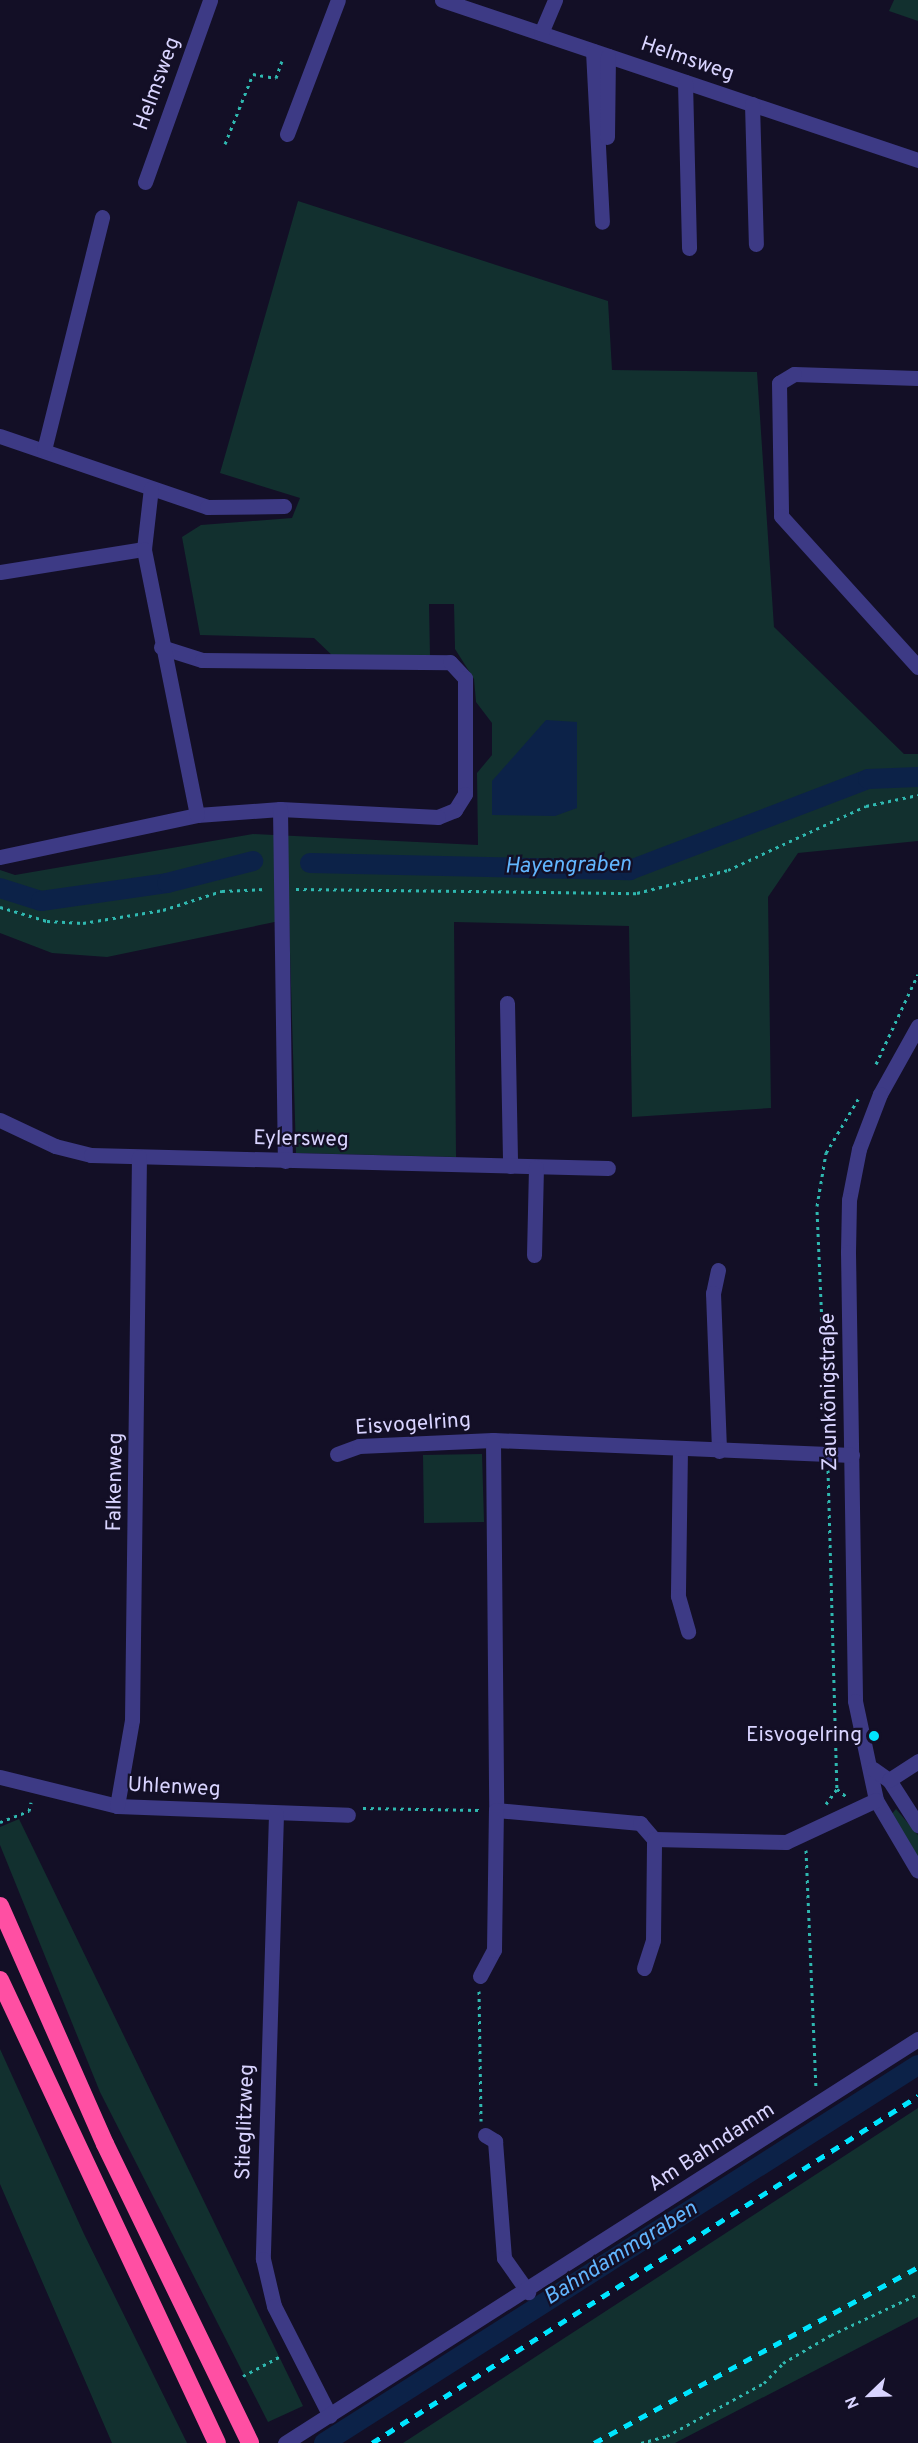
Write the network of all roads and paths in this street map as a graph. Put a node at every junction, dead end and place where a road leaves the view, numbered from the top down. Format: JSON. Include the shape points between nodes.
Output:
{"nodes":[{"id":1,"x":210,"y":0,"type":"edge"},
{"id":2,"x":338,"y":0,"type":"edge"},
{"id":3,"x":442,"y":0,"type":"edge"},
{"id":4,"x":555,"y":0,"type":"edge"},
{"id":5,"x":541,"y":33,"type":"junction"},
{"id":6,"x":601,"y":53,"type":"junction"},
{"id":7,"x":282,"y":61,"type":"dead end"},
{"id":8,"x":686,"y":82,"type":"junction"},
{"id":9,"x":752,"y":104,"type":"junction"},
{"id":10,"x":287,"y":134,"type":"dead end"},
{"id":11,"x":225,"y":144,"type":"dead end"},
{"id":12,"x":918,"y":160,"type":"edge"},
{"id":13,"x":145,"y":182,"type":"dead end"},
{"id":14,"x":609,"y":207,"type":"dead end"},
{"id":15,"x":102,"y":217,"type":"dead end"},
{"id":16,"x":602,"y":222,"type":"dead end"},
{"id":17,"x":756,"y":243,"type":"dead end"},
{"id":18,"x":689,"y":248,"type":"dead end"},
{"id":19,"x":918,"y":378,"type":"edge"},
{"id":20,"x":0,"y":436,"type":"edge"},
{"id":21,"x":44,"y":450,"type":"junction"},
{"id":22,"x":151,"y":488,"type":"junction"},
{"id":23,"x":284,"y":506,"type":"dead end"},
{"id":24,"x":144,"y":549,"type":"junction"},
{"id":25,"x":0,"y":573,"type":"edge"},
{"id":26,"x":161,"y":647,"type":"junction"},
{"id":27,"x":918,"y":667,"type":"edge"},
{"id":28,"x":918,"y":795,"type":"edge"},
{"id":29,"x":280,"y":808,"type":"junction"},
{"id":30,"x":197,"y":815,"type":"junction"},
{"id":31,"x":0,"y":857,"type":"edge"},
{"id":32,"x":283,"y":889,"type":"junction"},
{"id":33,"x":0,"y":907,"type":"edge"},
{"id":34,"x":507,"y":1003,"type":"dead end"},
{"id":35,"x":917,"y":1029,"type":"edge"},
{"id":36,"x":0,"y":1120,"type":"edge"},
{"id":37,"x":139,"y":1157,"type":"junction"},
{"id":38,"x":285,"y":1161,"type":"junction"},
{"id":39,"x":510,"y":1166,"type":"junction"},
{"id":40,"x":536,"y":1167,"type":"junction"},
{"id":41,"x":608,"y":1168,"type":"dead end"},
{"id":42,"x":534,"y":1255,"type":"dead end"},
{"id":43,"x":718,"y":1270,"type":"dead end"},
{"id":44,"x":493,"y":1440,"type":"junction"},
{"id":45,"x":680,"y":1448,"type":"junction"},
{"id":46,"x":719,"y":1452,"type":"junction"},
{"id":47,"x":337,"y":1454,"type":"dead end"},
{"id":48,"x":852,"y":1455,"type":"junction"},
{"id":49,"x":688,"y":1632,"type":"dead end"},
{"id":50,"x":918,"y":1761,"type":"edge"},
{"id":51,"x":873,"y":1769,"type":"junction"},
{"id":52,"x":0,"y":1778,"type":"edge"},
{"id":53,"x":889,"y":1780,"type":"junction"},
{"id":54,"x":876,"y":1800,"type":"junction"},
{"id":55,"x":117,"y":1806,"type":"junction"},
{"id":56,"x":496,"y":1810,"type":"junction"},
{"id":57,"x":29,"y":1811,"type":"dead end"},
{"id":58,"x":276,"y":1814,"type":"junction"},
{"id":59,"x":348,"y":1815,"type":"joint"},
{"id":60,"x":0,"y":1822,"type":"edge"},
{"id":61,"x":918,"y":1825,"type":"edge"},
{"id":62,"x":807,"y":1837,"type":"junction"},
{"id":63,"x":654,"y":1839,"type":"junction"},
{"id":64,"x":918,"y":1871,"type":"edge"},
{"id":65,"x":0,"y":1906,"type":"edge"},
{"id":66,"x":644,"y":1968,"type":"dead end"},
{"id":67,"x":480,"y":1976,"type":"joint"},
{"id":68,"x":0,"y":1980,"type":"edge"},
{"id":69,"x":918,"y":2039,"type":"edge"},
{"id":70,"x":825,"y":2100,"type":"junction"},
{"id":71,"x":485,"y":2135,"type":"joint"},
{"id":72,"x":528,"y":2292,"type":"junction"},
{"id":73,"x":918,"y":2294,"type":"edge"},
{"id":74,"x":288,"y":2352,"type":"dead end"},
{"id":75,"x":243,"y":2376,"type":"dead end"},
{"id":76,"x":330,"y":2416,"type":"junction"},
{"id":77,"x":214,"y":2437,"type":"edge"},
{"id":78,"x":250,"y":2443,"type":"edge"},
{"id":79,"x":285,"y":2443,"type":"edge"},
{"id":80,"x":640,"y":2443,"type":"edge"}],
"edges":[{"from":1,"to":13,"type":"street","name":"Helmsweg"},
{"from":2,"to":10,"type":"street"},
{"from":3,"to":5,"type":"street","name":"Helmsweg"},
{"from":4,"to":5,"type":"street"},
{"from":5,"to":6,"type":"street","name":"Helmsweg"},
{"from":6,"to":8,"type":"street","name":"Helmsweg"},
{"from":6,"to":14,"type":"street"},
{"from":6,"to":16,"type":"street"},
{"from":7,"to":11,"type":"path","via":[[276,78],[253,75]]},
{"from":8,"to":9,"type":"street","name":"Helmsweg"},
{"from":8,"to":18,"type":"street"},
{"from":9,"to":12,"type":"street","name":"Helmsweg"},
{"from":9,"to":17,"type":"street"},
{"from":15,"to":21,"type":"street"},
{"from":19,"to":27,"type":"street","via":[[794,374],[779,383],[782,516]]},
{"from":20,"to":21,"type":"street"},
{"from":21,"to":22,"type":"street"},
{"from":22,"to":23,"type":"street","via":[[207,507]]},
{"from":22,"to":24,"type":"street"},
{"from":24,"to":25,"type":"street"},
{"from":24,"to":26,"type":"street"},
{"from":26,"to":29,"type":"street","via":[[202,660],[450,662],[465,678],[465,794],[456,810],[438,817]]},
{"from":26,"to":30,"type":"street"},
{"from":28,"to":32,"type":"path","via":[[866,806],[728,870],[637,893]]},
{"from":29,"to":30,"type":"street"},
{"from":29,"to":32,"type":"street"},
{"from":30,"to":31,"type":"street"},
{"from":32,"to":33,"type":"path","via":[[222,891],[163,910],[83,923],[48,921]]},
{"from":32,"to":38,"type":"street"},
{"from":34,"to":39,"type":"street"},
{"from":35,"to":48,"type":"street","name":"Zaunkönigstraße","via":[[880,1094],[859,1149],[849,1200]]},
{"from":36,"to":37,"type":"street","name":"Eylersweg","via":[[73,1151]]},
{"from":37,"to":38,"type":"street","name":"Eylersweg"},
{"from":37,"to":55,"type":"street","name":"Falkenweg","via":[[132,1720]]},
{"from":38,"to":39,"type":"street","name":"Eylersweg"},
{"from":39,"to":40,"type":"street","name":"Eylersweg"},
{"from":40,"to":41,"type":"street","name":"Eylersweg"},
{"from":40,"to":42,"type":"street"},
{"from":43,"to":46,"type":"street","via":[[713,1293]]},
{"from":44,"to":45,"type":"street","name":"Eisvogelring"},
{"from":44,"to":47,"type":"street","name":"Eisvogelring","via":[[359,1446]]},
{"from":44,"to":56,"type":"street","name":"Eisvogelring"},
{"from":45,"to":46,"type":"street","name":"Eisvogelring"},
{"from":45,"to":49,"type":"street","via":[[678,1596]]},
{"from":46,"to":48,"type":"street","name":"Eisvogelring"},
{"from":48,"to":51,"type":"street","name":"Zaunkönigstraße","via":[[855,1701]]},
{"from":50,"to":53,"type":"street"},
{"from":51,"to":53,"type":"street"},
{"from":51,"to":54,"type":"street","name":"Zaunkönigstraße"},
{"from":52,"to":55,"type":"street","name":"Uhlenweg"},
{"from":53,"to":61,"type":"street"},
{"from":54,"to":62,"type":"street"},
{"from":54,"to":64,"type":"street","name":"Zaunkönigstraße"},
{"from":55,"to":58,"type":"street","name":"Uhlenweg"},
{"from":56,"to":59,"type":"path","via":[[362,1808]]},
{"from":56,"to":63,"type":"street","via":[[640,1823]]},
{"from":56,"to":67,"type":"street","name":"Eisvogelring","via":[[494,1950]]},
{"from":57,"to":60,"type":"path"},
{"from":58,"to":59,"type":"street","name":"Uhlenweg"},
{"from":58,"to":76,"type":"street","name":"Stieglitzweg","via":[[263,2259],[274,2306]]},
{"from":62,"to":63,"type":"street","via":[[786,1842]]},
{"from":62,"to":70,"type":"path","via":[[814,2082]]},
{"from":63,"to":66,"type":"street","via":[[653,1940]]},
{"from":65,"to":78,"type":"highway","via":[[105,2144]]},
{"from":67,"to":71,"type":"path","via":[[477,2109]]},
{"from":68,"to":77,"type":"highway"},
{"from":69,"to":70,"type":"street","name":"Am Bahndamm"},
{"from":70,"to":72,"type":"street","name":"Am Bahndamm"},
{"from":71,"to":72,"type":"street","via":[[495,2141],[501,2247]]},
{"from":72,"to":76,"type":"street","name":"Am Bahndamm"},
{"from":73,"to":80,"type":"path","via":[[831,2335],[783,2363],[764,2384],[667,2436]]},
{"from":74,"to":75,"type":"path"},
{"from":76,"to":79,"type":"street","name":"Am Bahndamm"}]}
